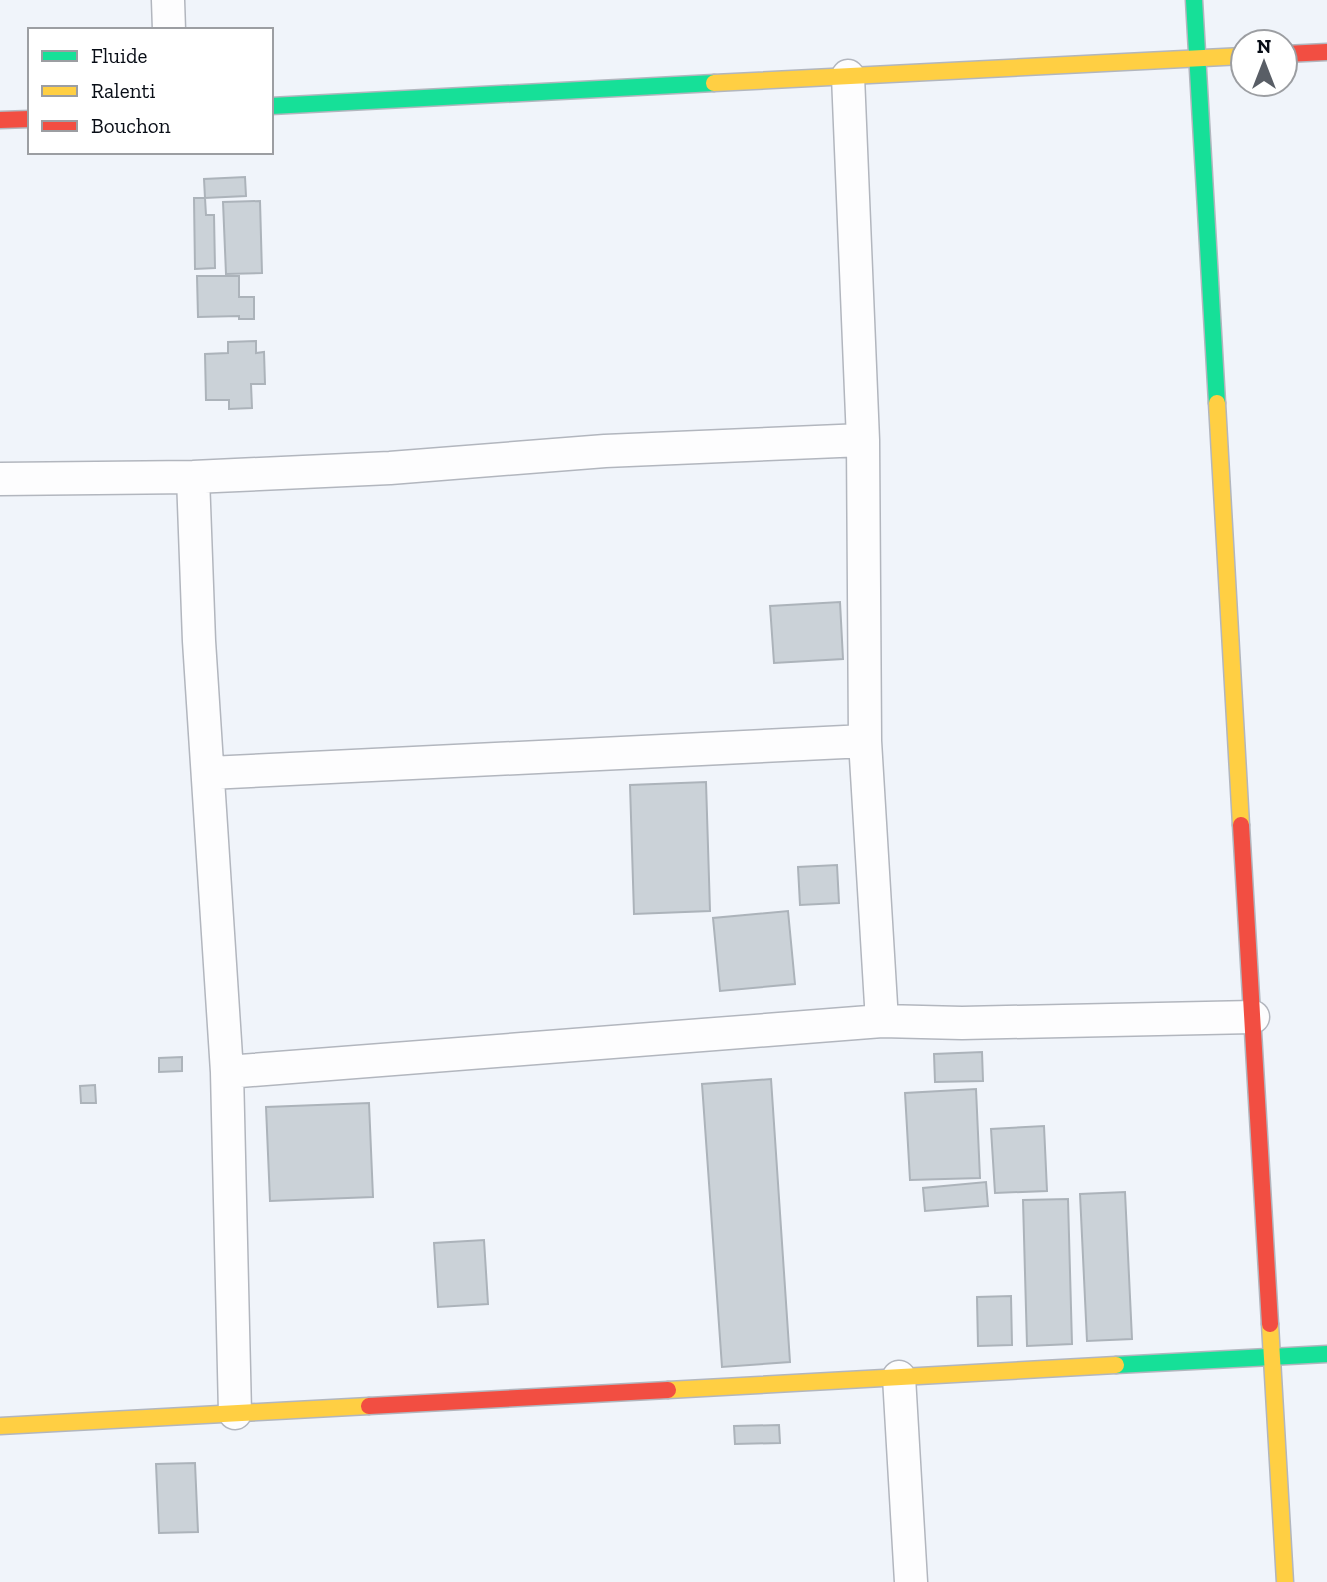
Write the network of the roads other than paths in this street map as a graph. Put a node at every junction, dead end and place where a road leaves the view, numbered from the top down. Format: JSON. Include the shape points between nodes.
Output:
{"nodes":[{"id":1,"x":168,"y":0,"type":"edge"},
{"id":2,"x":1194,"y":0,"type":"edge"},
{"id":3,"x":169,"y":28,"type":"edge"},
{"id":4,"x":1327,"y":52,"type":"edge"},
{"id":5,"x":1299,"y":53,"type":"edge"},
{"id":6,"x":1229,"y":57,"type":"edge"},
{"id":7,"x":1198,"y":59,"type":"junction"},
{"id":8,"x":848,"y":76,"type":"junction"},
{"id":9,"x":273,"y":106,"type":"edge"},
{"id":10,"x":28,"y":118,"type":"edge"},
{"id":11,"x":0,"y":120,"type":"edge"},
{"id":12,"x":863,"y":440,"type":"junction"},
{"id":13,"x":192,"y":477,"type":"junction"},
{"id":14,"x":0,"y":479,"type":"edge"},
{"id":15,"x":865,"y":741,"type":"junction"},
{"id":16,"x":209,"y":773,"type":"junction"},
{"id":17,"x":1253,"y":1017,"type":"junction"},
{"id":18,"x":882,"y":1021,"type":"junction"},
{"id":19,"x":227,"y":1072,"type":"junction"},
{"id":20,"x":1327,"y":1354,"type":"edge"},
{"id":21,"x":1272,"y":1357,"type":"junction"},
{"id":22,"x":899,"y":1377,"type":"junction"},
{"id":23,"x":234,"y":1413,"type":"junction"},
{"id":24,"x":0,"y":1426,"type":"edge"},
{"id":25,"x":911,"y":1582,"type":"edge"},
{"id":26,"x":1285,"y":1582,"type":"edge"}],
"edges":[{"from":1,"to":3,"type":"street"},
{"from":2,"to":7,"type":"street"},
{"from":4,"to":5,"type":"street"},
{"from":6,"to":7,"type":"street"},
{"from":7,"to":8,"type":"street"},
{"from":7,"to":17,"type":"street"},
{"from":8,"to":9,"type":"street"},
{"from":8,"to":12,"type":"street"},
{"from":10,"to":11,"type":"street"},
{"from":12,"to":13,"type":"street"},
{"from":12,"to":15,"type":"street"},
{"from":13,"to":14,"type":"street"},
{"from":13,"to":16,"type":"street"},
{"from":15,"to":16,"type":"street"},
{"from":15,"to":18,"type":"street"},
{"from":16,"to":19,"type":"street"},
{"from":17,"to":18,"type":"street"},
{"from":17,"to":21,"type":"street"},
{"from":18,"to":19,"type":"street"},
{"from":19,"to":23,"type":"street"},
{"from":20,"to":21,"type":"street"},
{"from":21,"to":22,"type":"street"},
{"from":21,"to":26,"type":"street"},
{"from":22,"to":23,"type":"street"},
{"from":22,"to":25,"type":"street"},
{"from":23,"to":24,"type":"street"}]}
